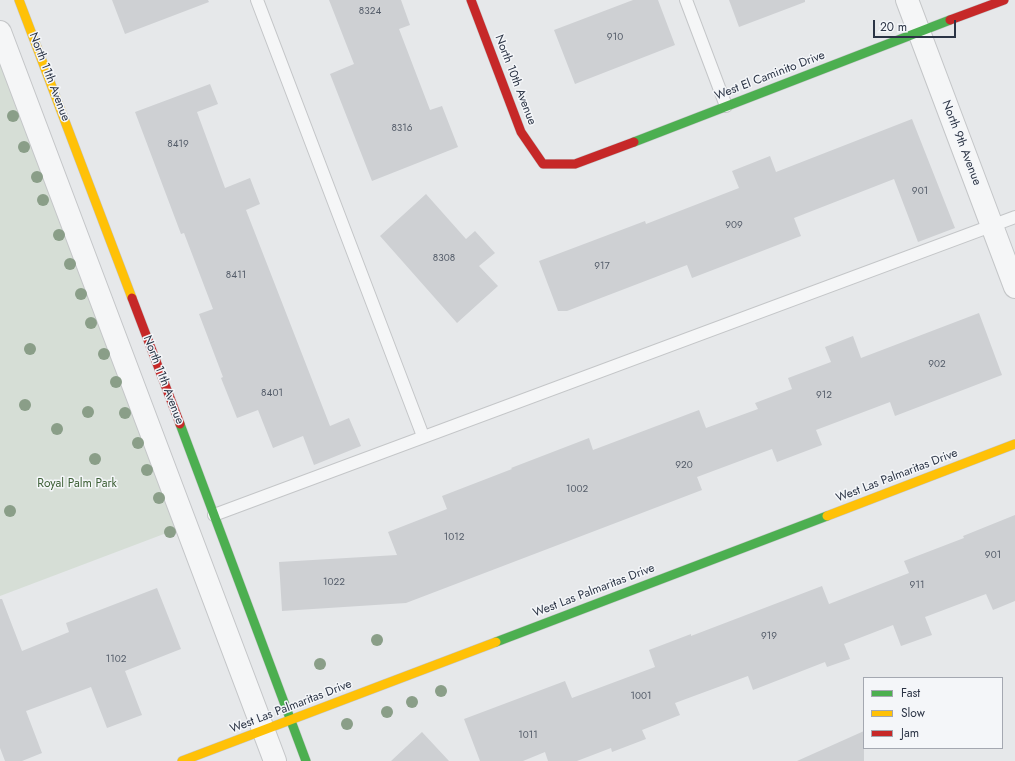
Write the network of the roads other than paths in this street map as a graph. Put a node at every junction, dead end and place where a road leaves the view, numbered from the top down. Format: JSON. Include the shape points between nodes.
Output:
{"nodes":[{"id":1,"x":19,"y":0,"type":"edge"},
{"id":2,"x":257,"y":0,"type":"edge"},
{"id":3,"x":471,"y":0,"type":"edge"},
{"id":4,"x":686,"y":0,"type":"edge"},
{"id":5,"x":907,"y":0,"type":"edge"},
{"id":6,"x":1004,"y":0,"type":"edge"},
{"id":7,"x":0,"y":32,"type":"edge"},
{"id":8,"x":919,"y":32,"type":"junction"},
{"id":9,"x":726,"y":106,"type":"junction"},
{"id":10,"x":544,"y":164,"type":"joint"},
{"id":11,"x":1015,"y":217,"type":"edge"},
{"id":12,"x":992,"y":226,"type":"junction"},
{"id":13,"x":1015,"y":287,"type":"edge"},
{"id":14,"x":423,"y":436,"type":"junction"},
{"id":15,"x":1015,"y":444,"type":"edge"},
{"id":16,"x":214,"y":514,"type":"junction"},
{"id":17,"x":291,"y":720,"type":"junction"},
{"id":18,"x":264,"y":730,"type":"junction"},
{"id":19,"x":182,"y":761,"type":"edge"},
{"id":20,"x":275,"y":761,"type":"edge"},
{"id":21,"x":306,"y":761,"type":"edge"}],
"edges":[{"from":1,"to":16,"type":"street","name":"North 11th Avenue"},
{"from":2,"to":14,"type":"lane"},
{"from":3,"to":10,"type":"street","name":"North 10th Avenue","via":[[521,132]]},
{"from":4,"to":9,"type":"lane"},
{"from":5,"to":8,"type":"street","name":"North 9th Avenue"},
{"from":6,"to":8,"type":"street","name":"West El Caminito Drive"},
{"from":7,"to":18,"type":"street"},
{"from":8,"to":9,"type":"street","name":"West El Caminito Drive"},
{"from":8,"to":12,"type":"street","name":"North 9th Avenue"},
{"from":9,"to":10,"type":"street","name":"West El Caminito Drive","via":[[575,164]]},
{"from":11,"to":12,"type":"lane"},
{"from":12,"to":13,"type":"street","name":"North 9th Avenue"},
{"from":12,"to":14,"type":"lane"},
{"from":14,"to":16,"type":"lane"},
{"from":15,"to":17,"type":"street","name":"West Las Palmaritas Drive"},
{"from":16,"to":17,"type":"street","name":"North 11th Avenue"},
{"from":17,"to":18,"type":"street","name":"West Las Palmaritas Drive"},
{"from":17,"to":21,"type":"street","name":"North 11th Avenue"},
{"from":18,"to":19,"type":"street","name":"West Las Palmaritas Drive"},
{"from":18,"to":20,"type":"street"}]}
